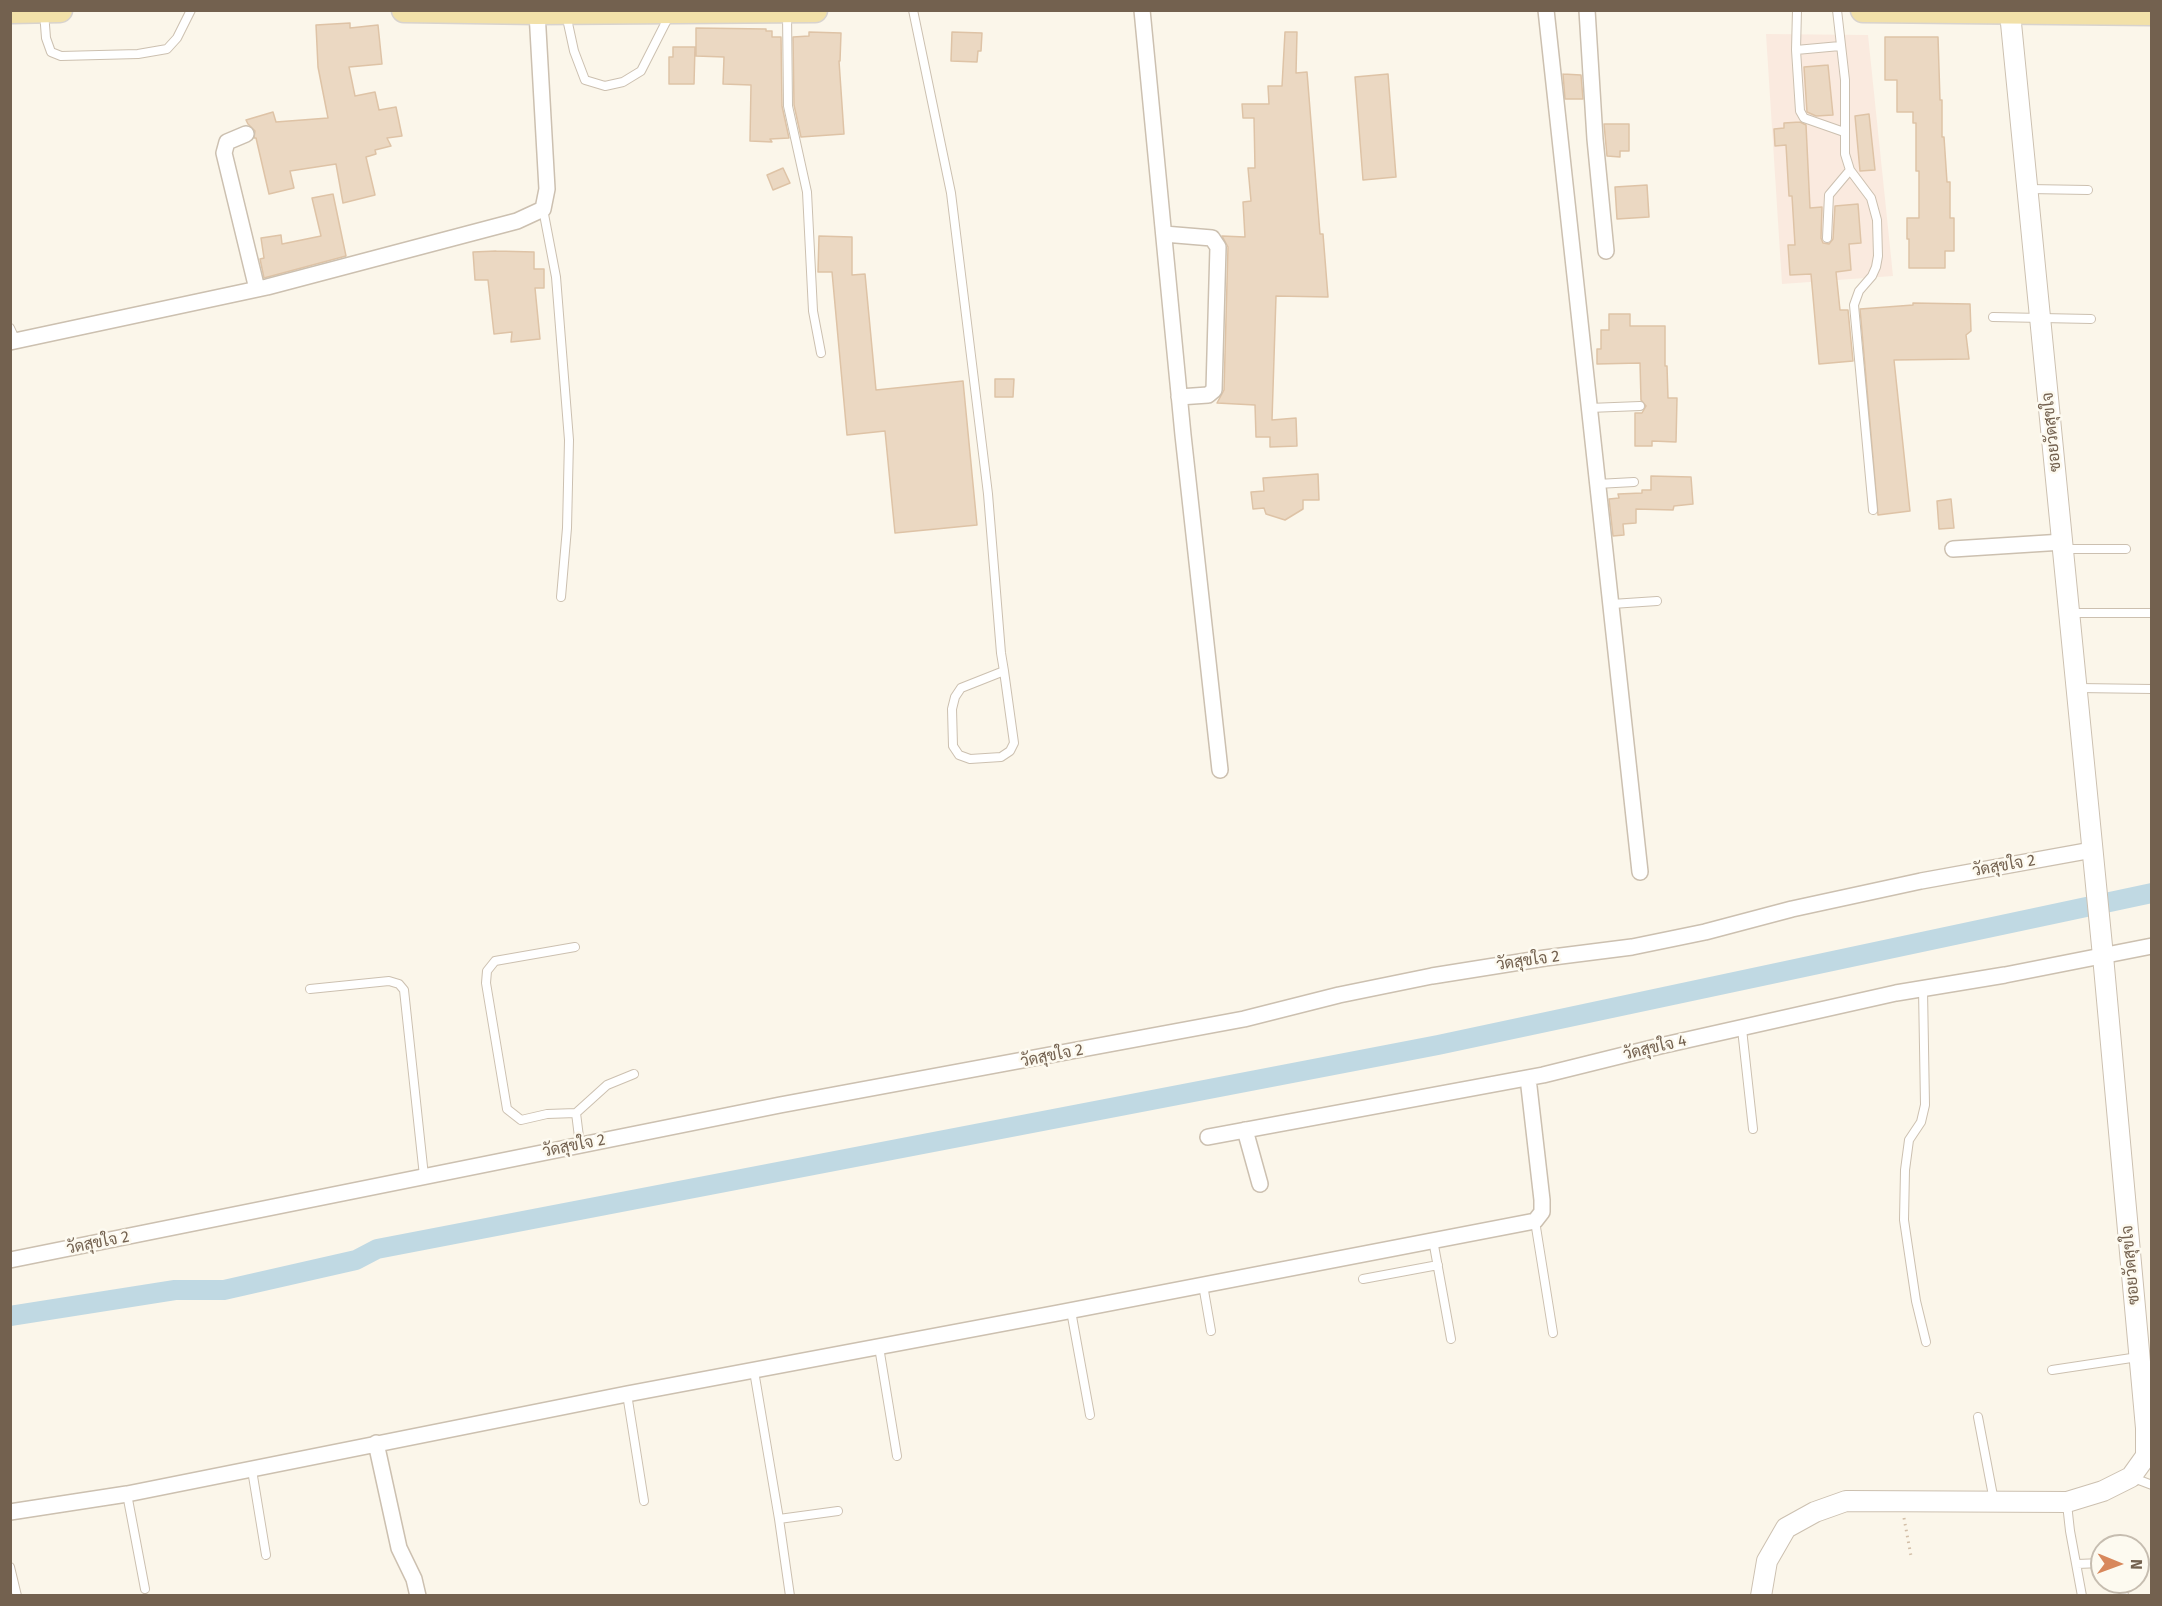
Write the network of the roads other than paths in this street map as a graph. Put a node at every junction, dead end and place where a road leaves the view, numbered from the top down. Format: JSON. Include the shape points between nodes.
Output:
{"nodes":[{"id":1,"x":60,"y":10,"type":"edge"},
{"id":2,"x":191,"y":10,"type":"edge"},
{"id":3,"x":404,"y":10,"type":"edge"},
{"id":4,"x":815,"y":10,"type":"edge"},
{"id":5,"x":913,"y":10,"type":"edge"},
{"id":6,"x":1142,"y":10,"type":"edge"},
{"id":7,"x":1546,"y":10,"type":"edge"},
{"id":8,"x":1587,"y":10,"type":"edge"},
{"id":9,"x":1797,"y":10,"type":"edge"},
{"id":10,"x":1837,"y":10,"type":"edge"},
{"id":11,"x":1863,"y":10,"type":"edge"},
{"id":12,"x":10,"y":11,"type":"edge"},
{"id":13,"x":44,"y":11,"type":"edge"},
{"id":14,"x":787,"y":11,"type":"edge"},
{"id":15,"x":537,"y":12,"type":"junction"},
{"id":16,"x":566,"y":12,"type":"edge"},
{"id":17,"x":671,"y":12,"type":"edge"},
{"id":18,"x":2113,"y":12,"type":"edge"},
{"id":19,"x":2010,"y":13,"type":"junction"},
{"id":20,"x":2151,"y":13,"type":"edge"},
{"id":21,"x":1840,"y":46,"type":"junction"},
{"id":22,"x":1796,"y":50,"type":"junction"},
{"id":23,"x":1844,"y":132,"type":"junction"},
{"id":24,"x":246,"y":134,"type":"dead end"},
{"id":25,"x":1850,"y":170,"type":"junction"},
{"id":26,"x":2027,"y":189,"type":"junction"},
{"id":27,"x":2088,"y":190,"type":"dead end"},
{"id":28,"x":543,"y":209,"type":"junction"},
{"id":29,"x":1164,"y":234,"type":"junction"},
{"id":30,"x":1827,"y":237,"type":"dead end"},
{"id":31,"x":1606,"y":251,"type":"dead end"},
{"id":32,"x":257,"y":289,"type":"junction"},
{"id":33,"x":1993,"y":318,"type":"dead end"},
{"id":34,"x":2040,"y":318,"type":"junction"},
{"id":35,"x":2091,"y":319,"type":"dead end"},
{"id":36,"x":12,"y":337,"type":"edge"},
{"id":37,"x":821,"y":353,"type":"dead end"},
{"id":38,"x":1179,"y":397,"type":"junction"},
{"id":39,"x":1640,"y":406,"type":"dead end"},
{"id":40,"x":1589,"y":408,"type":"junction"},
{"id":41,"x":1634,"y":482,"type":"dead end"},
{"id":42,"x":1597,"y":484,"type":"junction"},
{"id":43,"x":1873,"y":510,"type":"dead end"},
{"id":44,"x":2063,"y":546,"type":"junction"},
{"id":45,"x":1953,"y":549,"type":"dead end"},
{"id":46,"x":2126,"y":549,"type":"dead end"},
{"id":47,"x":561,"y":597,"type":"dead end"},
{"id":48,"x":1657,"y":601,"type":"dead end"},
{"id":49,"x":1612,"y":604,"type":"junction"},
{"id":50,"x":2070,"y":613,"type":"junction"},
{"id":51,"x":2151,"y":613,"type":"edge"},
{"id":52,"x":1005,"y":671,"type":"junction"},
{"id":53,"x":2077,"y":688,"type":"junction"},
{"id":54,"x":2151,"y":688,"type":"edge"},
{"id":55,"x":1220,"y":770,"type":"dead end"},
{"id":56,"x":2092,"y":850,"type":"junction"},
{"id":57,"x":1640,"y":872,"type":"dead end"},
{"id":58,"x":2151,"y":946,"type":"edge"},
{"id":59,"x":575,"y":947,"type":"dead end"},
{"id":60,"x":2103,"y":956,"type":"junction"},
{"id":61,"x":310,"y":989,"type":"dead end"},
{"id":62,"x":1923,"y":989,"type":"junction"},
{"id":63,"x":1742,"y":1029,"type":"junction"},
{"id":64,"x":634,"y":1074,"type":"dead end"},
{"id":65,"x":1528,"y":1077,"type":"junction"},
{"id":66,"x":576,"y":1113,"type":"junction"},
{"id":67,"x":1753,"y":1129,"type":"dead end"},
{"id":68,"x":1245,"y":1130,"type":"junction"},
{"id":69,"x":1208,"y":1137,"type":"dead end"},
{"id":70,"x":580,"y":1145,"type":"junction"},
{"id":71,"x":424,"y":1176,"type":"junction"},
{"id":72,"x":1260,"y":1184,"type":"dead end"},
{"id":73,"x":1535,"y":1221,"type":"junction"},
{"id":74,"x":1433,"y":1240,"type":"junction"},
{"id":75,"x":10,"y":1260,"type":"edge"},
{"id":76,"x":1438,"y":1265,"type":"junction"},
{"id":77,"x":1363,"y":1280,"type":"dead end"},
{"id":78,"x":1203,"y":1285,"type":"junction"},
{"id":79,"x":1071,"y":1311,"type":"junction"},
{"id":80,"x":1211,"y":1331,"type":"dead end"},
{"id":81,"x":1553,"y":1334,"type":"dead end"},
{"id":82,"x":1451,"y":1339,"type":"dead end"},
{"id":83,"x":1926,"y":1342,"type":"dead end"},
{"id":84,"x":879,"y":1347,"type":"junction"},
{"id":85,"x":2140,"y":1357,"type":"junction"},
{"id":86,"x":2052,"y":1370,"type":"dead end"},
{"id":87,"x":754,"y":1371,"type":"junction"},
{"id":88,"x":627,"y":1394,"type":"junction"},
{"id":89,"x":1090,"y":1415,"type":"dead end"},
{"id":90,"x":1978,"y":1417,"type":"dead end"},
{"id":91,"x":376,"y":1443,"type":"junction"},
{"id":92,"x":897,"y":1456,"type":"dead end"},
{"id":93,"x":252,"y":1470,"type":"junction"},
{"id":94,"x":2132,"y":1477,"type":"junction"},
{"id":95,"x":2151,"y":1485,"type":"edge"},
{"id":96,"x":127,"y":1494,"type":"junction"},
{"id":97,"x":644,"y":1501,"type":"dead end"},
{"id":98,"x":1994,"y":1502,"type":"junction"},
{"id":99,"x":2067,"y":1502,"type":"junction"},
{"id":100,"x":838,"y":1511,"type":"dead end"},
{"id":101,"x":10,"y":1512,"type":"edge"},
{"id":102,"x":779,"y":1519,"type":"junction"},
{"id":103,"x":266,"y":1555,"type":"dead end"},
{"id":104,"x":2090,"y":1563,"type":"edge"},
{"id":105,"x":2076,"y":1564,"type":"junction"},
{"id":106,"x":10,"y":1567,"type":"edge"},
{"id":107,"x":145,"y":1589,"type":"dead end"},
{"id":108,"x":17,"y":1596,"type":"edge"},
{"id":109,"x":418,"y":1596,"type":"edge"},
{"id":110,"x":790,"y":1596,"type":"edge"},
{"id":111,"x":1761,"y":1596,"type":"edge"},
{"id":112,"x":2082,"y":1596,"type":"edge"}],
"edges":[{"from":1,"to":13,"type":"main road"},
{"from":2,"to":13,"type":"lane","via":[[167,49],[138,54],[61,56],[51,52]]},
{"from":3,"to":15,"type":"main road"},
{"from":4,"to":14,"type":"main road"},
{"from":5,"to":52,"type":"lane","via":[[951,193]]},
{"from":6,"to":29,"type":"street"},
{"from":7,"to":40,"type":"street"},
{"from":8,"to":31,"type":"street"},
{"from":9,"to":22,"type":"lane"},
{"from":10,"to":21,"type":"lane"},
{"from":11,"to":19,"type":"main road"},
{"from":12,"to":13,"type":"main road"},
{"from":14,"to":17,"type":"main road"},
{"from":14,"to":37,"type":"lane","via":[[788,106],[807,192],[813,311]]},
{"from":15,"to":16,"type":"main road"},
{"from":15,"to":28,"type":"street","via":[[547,189]]},
{"from":16,"to":17,"type":"main road"},
{"from":16,"to":17,"type":"lane","via":[[585,80],[604,86],[623,82],[641,71]]},
{"from":18,"to":19,"type":"main road"},
{"from":18,"to":20,"type":"main road"},
{"from":19,"to":26,"type":"street","name":"ซอยวัดสุขใจ"},
{"from":21,"to":22,"type":"lane"},
{"from":21,"to":23,"type":"lane","via":[[1846,101]]},
{"from":22,"to":23,"type":"lane","via":[[1800,111],[1804,118]]},
{"from":23,"to":25,"type":"lane"},
{"from":24,"to":32,"type":"street","via":[[227,142],[224,153]]},
{"from":25,"to":30,"type":"lane","via":[[1829,195]]},
{"from":25,"to":43,"type":"lane","via":[[1871,198],[1877,220],[1876,267],[1854,305]]},
{"from":26,"to":27,"type":"lane"},
{"from":26,"to":34,"type":"street","name":"ซอยวัดสุขใจ"},
{"from":28,"to":32,"type":"street","via":[[517,221]]},
{"from":28,"to":47,"type":"lane","via":[[555,277],[569,440]]},
{"from":29,"to":38,"type":"street"},
{"from":29,"to":38,"type":"street","via":[[1212,238],[1218,247],[1214,390],[1208,395]]},
{"from":32,"to":36,"type":"street"},
{"from":33,"to":34,"type":"lane"},
{"from":34,"to":35,"type":"lane"},
{"from":34,"to":44,"type":"street","name":"ซอยวัดสุขใจ"},
{"from":38,"to":55,"type":"street"},
{"from":39,"to":40,"type":"lane"},
{"from":40,"to":42,"type":"street"},
{"from":41,"to":42,"type":"lane"},
{"from":42,"to":49,"type":"street"},
{"from":44,"to":45,"type":"street"},
{"from":44,"to":46,"type":"lane"},
{"from":44,"to":50,"type":"street","name":"ซอยวัดสุขใจ"},
{"from":48,"to":49,"type":"lane"},
{"from":49,"to":57,"type":"street"},
{"from":50,"to":51,"type":"lane"},
{"from":50,"to":53,"type":"street","name":"ซอยวัดสุขใจ"},
{"from":52,"to":52,"type":"lane","via":[[1014,743],[1010,751],[1001,757],[970,759],[959,755],[952,746],[955,697],[961,688]]},
{"from":53,"to":54,"type":"lane"},
{"from":53,"to":56,"type":"street","name":"ซอยวัดสุขใจ"},
{"from":56,"to":60,"type":"street","name":"ซอยวัดสุขใจ"},
{"from":56,"to":70,"type":"street","name":"วัดสุขใจ 2","via":[[1922,881],[1632,947],[1432,976],[1244,1019]]},
{"from":58,"to":60,"type":"street","name":"วัดสุขใจ 4"},
{"from":59,"to":66,"type":"lane","via":[[495,961],[487,971],[486,983],[507,1109],[521,1120]]},
{"from":60,"to":62,"type":"street","name":"วัดสุขใจ 4"},
{"from":60,"to":85,"type":"street","name":"ซอยวัดสุขใจ"},
{"from":61,"to":71,"type":"lane","via":[[388,981],[404,990]]},
{"from":62,"to":63,"type":"street","name":"วัดสุขใจ 4"},
{"from":62,"to":83,"type":"lane","via":[[1925,1106],[1921,1122],[1909,1140],[1904,1220]]},
{"from":63,"to":65,"type":"street","name":"วัดสุขใจ 4"},
{"from":63,"to":67,"type":"lane"},
{"from":64,"to":66,"type":"lane","via":[[607,1084]]},
{"from":65,"to":68,"type":"street","name":"วัดสุขใจ 4"},
{"from":65,"to":73,"type":"street","via":[[1542,1200],[1542,1212]]},
{"from":66,"to":70,"type":"lane"},
{"from":68,"to":69,"type":"street","name":"วัดสุขใจ 4"},
{"from":68,"to":72,"type":"street"},
{"from":70,"to":71,"type":"street","name":"วัดสุขใจ 2"},
{"from":71,"to":75,"type":"street","name":"วัดสุขใจ 2"},
{"from":73,"to":74,"type":"street"},
{"from":73,"to":81,"type":"lane"},
{"from":74,"to":76,"type":"lane"},
{"from":74,"to":78,"type":"street"},
{"from":76,"to":77,"type":"lane"},
{"from":76,"to":82,"type":"lane"},
{"from":78,"to":79,"type":"street"},
{"from":78,"to":80,"type":"lane"},
{"from":79,"to":84,"type":"street"},
{"from":79,"to":89,"type":"lane"},
{"from":84,"to":87,"type":"street"},
{"from":84,"to":92,"type":"lane"},
{"from":85,"to":86,"type":"lane"},
{"from":85,"to":94,"type":"street","name":"ซอยวัดสุขใจ","via":[[2146,1456]]},
{"from":87,"to":88,"type":"street"},
{"from":87,"to":102,"type":"lane"},
{"from":88,"to":91,"type":"street"},
{"from":88,"to":97,"type":"lane"},
{"from":90,"to":98,"type":"lane"},
{"from":91,"to":93,"type":"street"},
{"from":91,"to":109,"type":"street","via":[[399,1548]]},
{"from":93,"to":96,"type":"street"},
{"from":93,"to":103,"type":"lane"},
{"from":94,"to":95,"type":"lane"},
{"from":94,"to":99,"type":"street"},
{"from":96,"to":101,"type":"street"},
{"from":96,"to":107,"type":"lane"},
{"from":98,"to":99,"type":"street"},
{"from":98,"to":111,"type":"street","via":[[1846,1501],[1815,1512],[1786,1528],[1767,1561]]},
{"from":99,"to":105,"type":"lane"},
{"from":100,"to":102,"type":"lane"},
{"from":102,"to":110,"type":"lane"},
{"from":104,"to":105,"type":"lane"},
{"from":105,"to":112,"type":"lane"},
{"from":106,"to":108,"type":"lane"}]}
